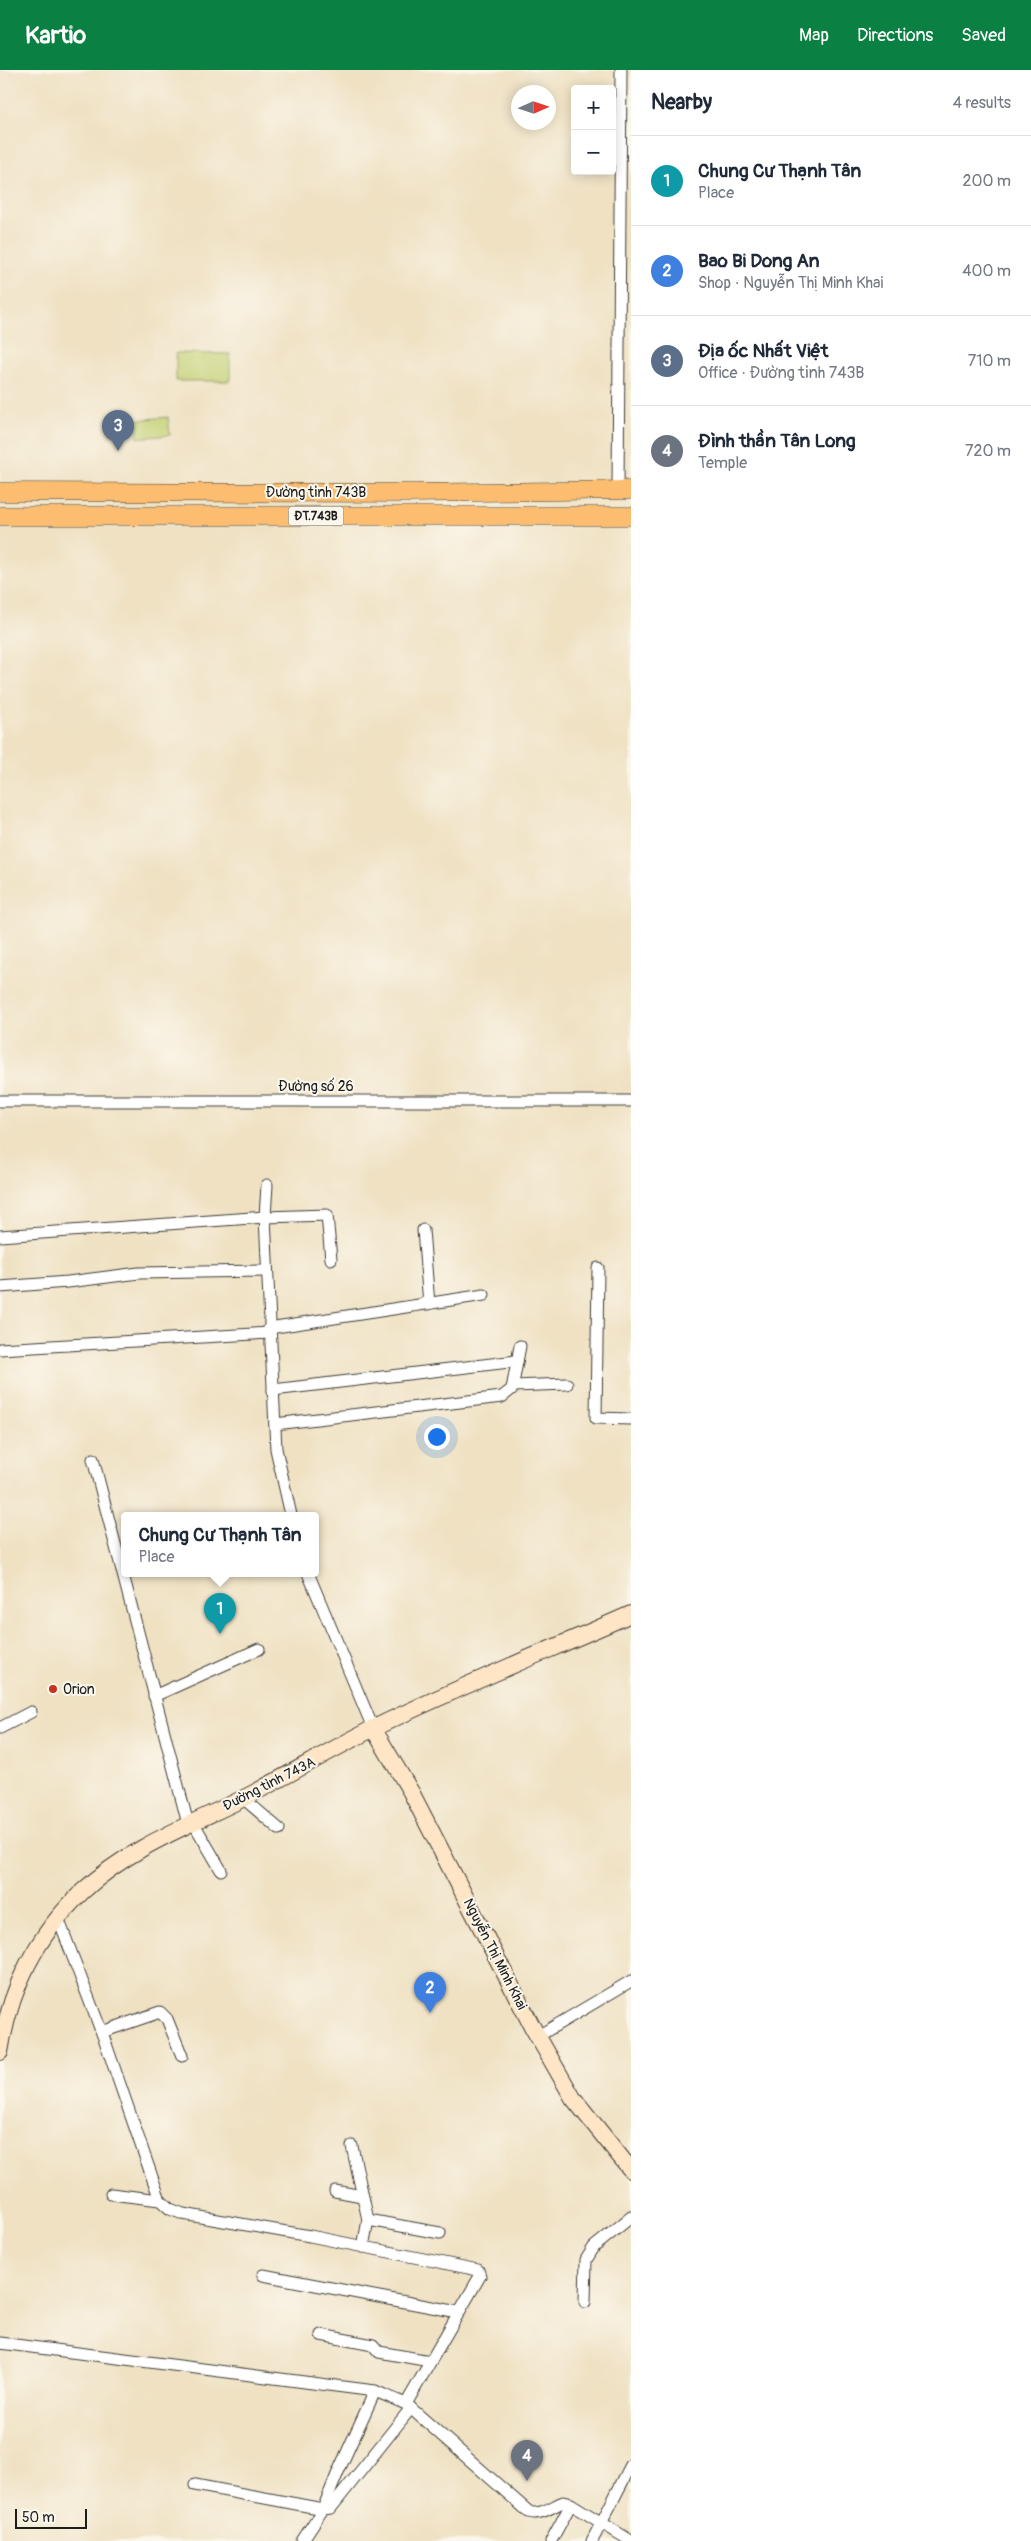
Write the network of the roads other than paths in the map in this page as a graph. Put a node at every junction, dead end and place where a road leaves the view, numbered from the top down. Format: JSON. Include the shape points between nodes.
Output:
{"nodes":[{"id":1,"x":621,"y":70,"type":"edge"},
{"id":2,"x":624,"y":490,"type":"edge"},
{"id":3,"x":0,"y":492,"type":"edge"},
{"id":4,"x":412,"y":492,"type":"junction"},
{"id":5,"x":0,"y":516,"type":"edge"},
{"id":6,"x":412,"y":516,"type":"junction"},
{"id":7,"x":631,"y":516,"type":"edge"},
{"id":8,"x":0,"y":1101,"type":"edge"},
{"id":9,"x":631,"y":1102,"type":"edge"},
{"id":10,"x":267,"y":1185,"type":"dead end"},
{"id":11,"x":265,"y":1217,"type":"junction"},
{"id":12,"x":423,"y":1230,"type":"dead end"},
{"id":13,"x":0,"y":1236,"type":"edge"},
{"id":14,"x":331,"y":1259,"type":"dead end"},
{"id":15,"x":598,"y":1268,"type":"dead end"},
{"id":16,"x":267,"y":1271,"type":"junction"},
{"id":17,"x":0,"y":1287,"type":"edge"},
{"id":18,"x":484,"y":1295,"type":"dead end"},
{"id":19,"x":429,"y":1304,"type":"junction"},
{"id":20,"x":269,"y":1331,"type":"junction"},
{"id":21,"x":520,"y":1346,"type":"dead end"},
{"id":22,"x":0,"y":1349,"type":"edge"},
{"id":23,"x":517,"y":1360,"type":"junction"},
{"id":24,"x":567,"y":1384,"type":"dead end"},
{"id":25,"x":513,"y":1386,"type":"junction"},
{"id":26,"x":273,"y":1390,"type":"junction"},
{"id":27,"x":631,"y":1419,"type":"edge"},
{"id":28,"x":275,"y":1424,"type":"junction"},
{"id":29,"x":93,"y":1459,"type":"dead end"},
{"id":30,"x":290,"y":1512,"type":"edge"},
{"id":31,"x":121,"y":1568,"type":"edge"},
{"id":32,"x":123,"y":1577,"type":"edge"},
{"id":33,"x":310,"y":1577,"type":"edge"},
{"id":34,"x":631,"y":1614,"type":"edge"},
{"id":35,"x":259,"y":1649,"type":"dead end"},
{"id":36,"x":154,"y":1696,"type":"junction"},
{"id":37,"x":31,"y":1712,"type":"dead end"},
{"id":38,"x":0,"y":1728,"type":"edge"},
{"id":39,"x":373,"y":1728,"type":"junction"},
{"id":40,"x":243,"y":1798,"type":"junction"},
{"id":41,"x":190,"y":1823,"type":"junction"},
{"id":42,"x":279,"y":1829,"type":"dead end"},
{"id":43,"x":221,"y":1870,"type":"dead end"},
{"id":44,"x":58,"y":1918,"type":"junction"},
{"id":45,"x":631,"y":1981,"type":"edge"},
{"id":46,"x":102,"y":2032,"type":"junction"},
{"id":47,"x":538,"y":2036,"type":"junction"},
{"id":48,"x":0,"y":2052,"type":"edge"},
{"id":49,"x":182,"y":2056,"type":"dead end"},
{"id":50,"x":352,"y":2146,"type":"dead end"},
{"id":51,"x":631,"y":2170,"type":"edge"},
{"id":52,"x":335,"y":2191,"type":"dead end"},
{"id":53,"x":111,"y":2194,"type":"dead end"},
{"id":54,"x":362,"y":2196,"type":"junction"},
{"id":55,"x":160,"y":2200,"type":"junction"},
{"id":56,"x":631,"y":2217,"type":"edge"},
{"id":57,"x":368,"y":2220,"type":"junction"},
{"id":58,"x":440,"y":2233,"type":"dead end"},
{"id":59,"x":363,"y":2247,"type":"junction"},
{"id":60,"x":263,"y":2275,"type":"dead end"},
{"id":61,"x":584,"y":2302,"type":"dead end"},
{"id":62,"x":458,"y":2312,"type":"junction"},
{"id":63,"x":321,"y":2334,"type":"dead end"},
{"id":64,"x":0,"y":2343,"type":"edge"},
{"id":65,"x":430,"y":2361,"type":"junction"},
{"id":66,"x":375,"y":2391,"type":"junction"},
{"id":67,"x":408,"y":2406,"type":"junction"},
{"id":68,"x":631,"y":2465,"type":"edge"},
{"id":69,"x":195,"y":2485,"type":"dead end"},
{"id":70,"x":571,"y":2504,"type":"junction"},
{"id":71,"x":324,"y":2509,"type":"junction"},
{"id":72,"x":602,"y":2523,"type":"junction"},
{"id":73,"x":302,"y":2541,"type":"edge"},
{"id":74,"x":551,"y":2541,"type":"edge"},
{"id":75,"x":592,"y":2541,"type":"edge"},
{"id":76,"x":631,"y":2541,"type":"edge"}],
"edges":[{"from":1,"to":2,"type":"street"},
{"from":2,"to":4,"type":"main road","name":"Đường tỉnh 743B","number":"ĐT.743B"},
{"from":3,"to":4,"type":"main road","name":"Đường tỉnh 743B","number":"ĐT.743B"},
{"from":4,"to":6,"type":"main road"},
{"from":5,"to":6,"type":"main road","name":"Đường tỉnh 743B","number":"ĐT.743B"},
{"from":6,"to":7,"type":"main road","name":"Đường tỉnh 743B","number":"ĐT.743B"},
{"from":8,"to":9,"type":"street","name":"Đường số 26"},
{"from":10,"to":11,"type":"street"},
{"from":11,"to":13,"type":"street"},
{"from":11,"to":14,"type":"street","via":[[327,1215]]},
{"from":11,"to":16,"type":"street"},
{"from":12,"to":19,"type":"street"},
{"from":15,"to":27,"type":"street","via":[[596,1418]]},
{"from":16,"to":17,"type":"street","via":[[139,1273]]},
{"from":16,"to":20,"type":"street"},
{"from":18,"to":19,"type":"street"},
{"from":19,"to":20,"type":"street"},
{"from":20,"to":22,"type":"street"},
{"from":20,"to":26,"type":"street"},
{"from":21,"to":23,"type":"street"},
{"from":23,"to":25,"type":"street"},
{"from":23,"to":26,"type":"street"},
{"from":24,"to":25,"type":"street"},
{"from":25,"to":28,"type":"street","via":[[508,1395],[502,1397]]},
{"from":26,"to":28,"type":"street"},
{"from":28,"to":30,"type":"street","via":[[276,1449]]},
{"from":29,"to":31,"type":"street"},
{"from":32,"to":36,"type":"street"},
{"from":33,"to":39,"type":"street"},
{"from":34,"to":39,"type":"main road","name":"Đường tỉnh 743A"},
{"from":35,"to":36,"type":"street"},
{"from":36,"to":41,"type":"street"},
{"from":37,"to":38,"type":"street"},
{"from":39,"to":40,"type":"main road","name":"Đường tỉnh 743A"},
{"from":39,"to":47,"type":"main road","name":"Nguyễn Thị Minh Khai","via":[[431,1830]]},
{"from":40,"to":41,"type":"main road","name":"Đường tỉnh 743A"},
{"from":40,"to":42,"type":"street"},
{"from":41,"to":43,"type":"street"},
{"from":41,"to":44,"type":"main road","name":"Đường tỉnh 743A","via":[[113,1865]]},
{"from":44,"to":46,"type":"street"},
{"from":44,"to":48,"type":"main road","name":"Đường tỉnh 743A","via":[[23,1971],[14,1991]]},
{"from":45,"to":47,"type":"street"},
{"from":46,"to":49,"type":"street","via":[[160,2012],[167,2019]]},
{"from":46,"to":55,"type":"street"},
{"from":47,"to":51,"type":"main road","name":"Nguyễn Thị Minh Khai","via":[[573,2098]]},
{"from":50,"to":54,"type":"street"},
{"from":52,"to":54,"type":"street"},
{"from":53,"to":55,"type":"street"},
{"from":54,"to":57,"type":"street"},
{"from":55,"to":59,"type":"street","via":[[183,2214]]},
{"from":56,"to":61,"type":"street","via":[[594,2247],[586,2260]]},
{"from":57,"to":58,"type":"street"},
{"from":57,"to":59,"type":"street"},
{"from":59,"to":62,"type":"street","via":[[478,2270],[480,2276]]},
{"from":60,"to":62,"type":"street"},
{"from":62,"to":65,"type":"street"},
{"from":63,"to":65,"type":"street","via":[[373,2345],[379,2352]]},
{"from":64,"to":66,"type":"street"},
{"from":65,"to":67,"type":"street"},
{"from":66,"to":67,"type":"street"},
{"from":66,"to":71,"type":"street"},
{"from":67,"to":70,"type":"street","via":[[529,2512],[534,2514],[563,2502]]},
{"from":67,"to":71,"type":"street","via":[[335,2505]]},
{"from":68,"to":72,"type":"street"},
{"from":69,"to":71,"type":"street"},
{"from":70,"to":72,"type":"street"},
{"from":70,"to":74,"type":"street"},
{"from":71,"to":73,"type":"street"},
{"from":72,"to":75,"type":"street"},
{"from":72,"to":76,"type":"street"}]}
